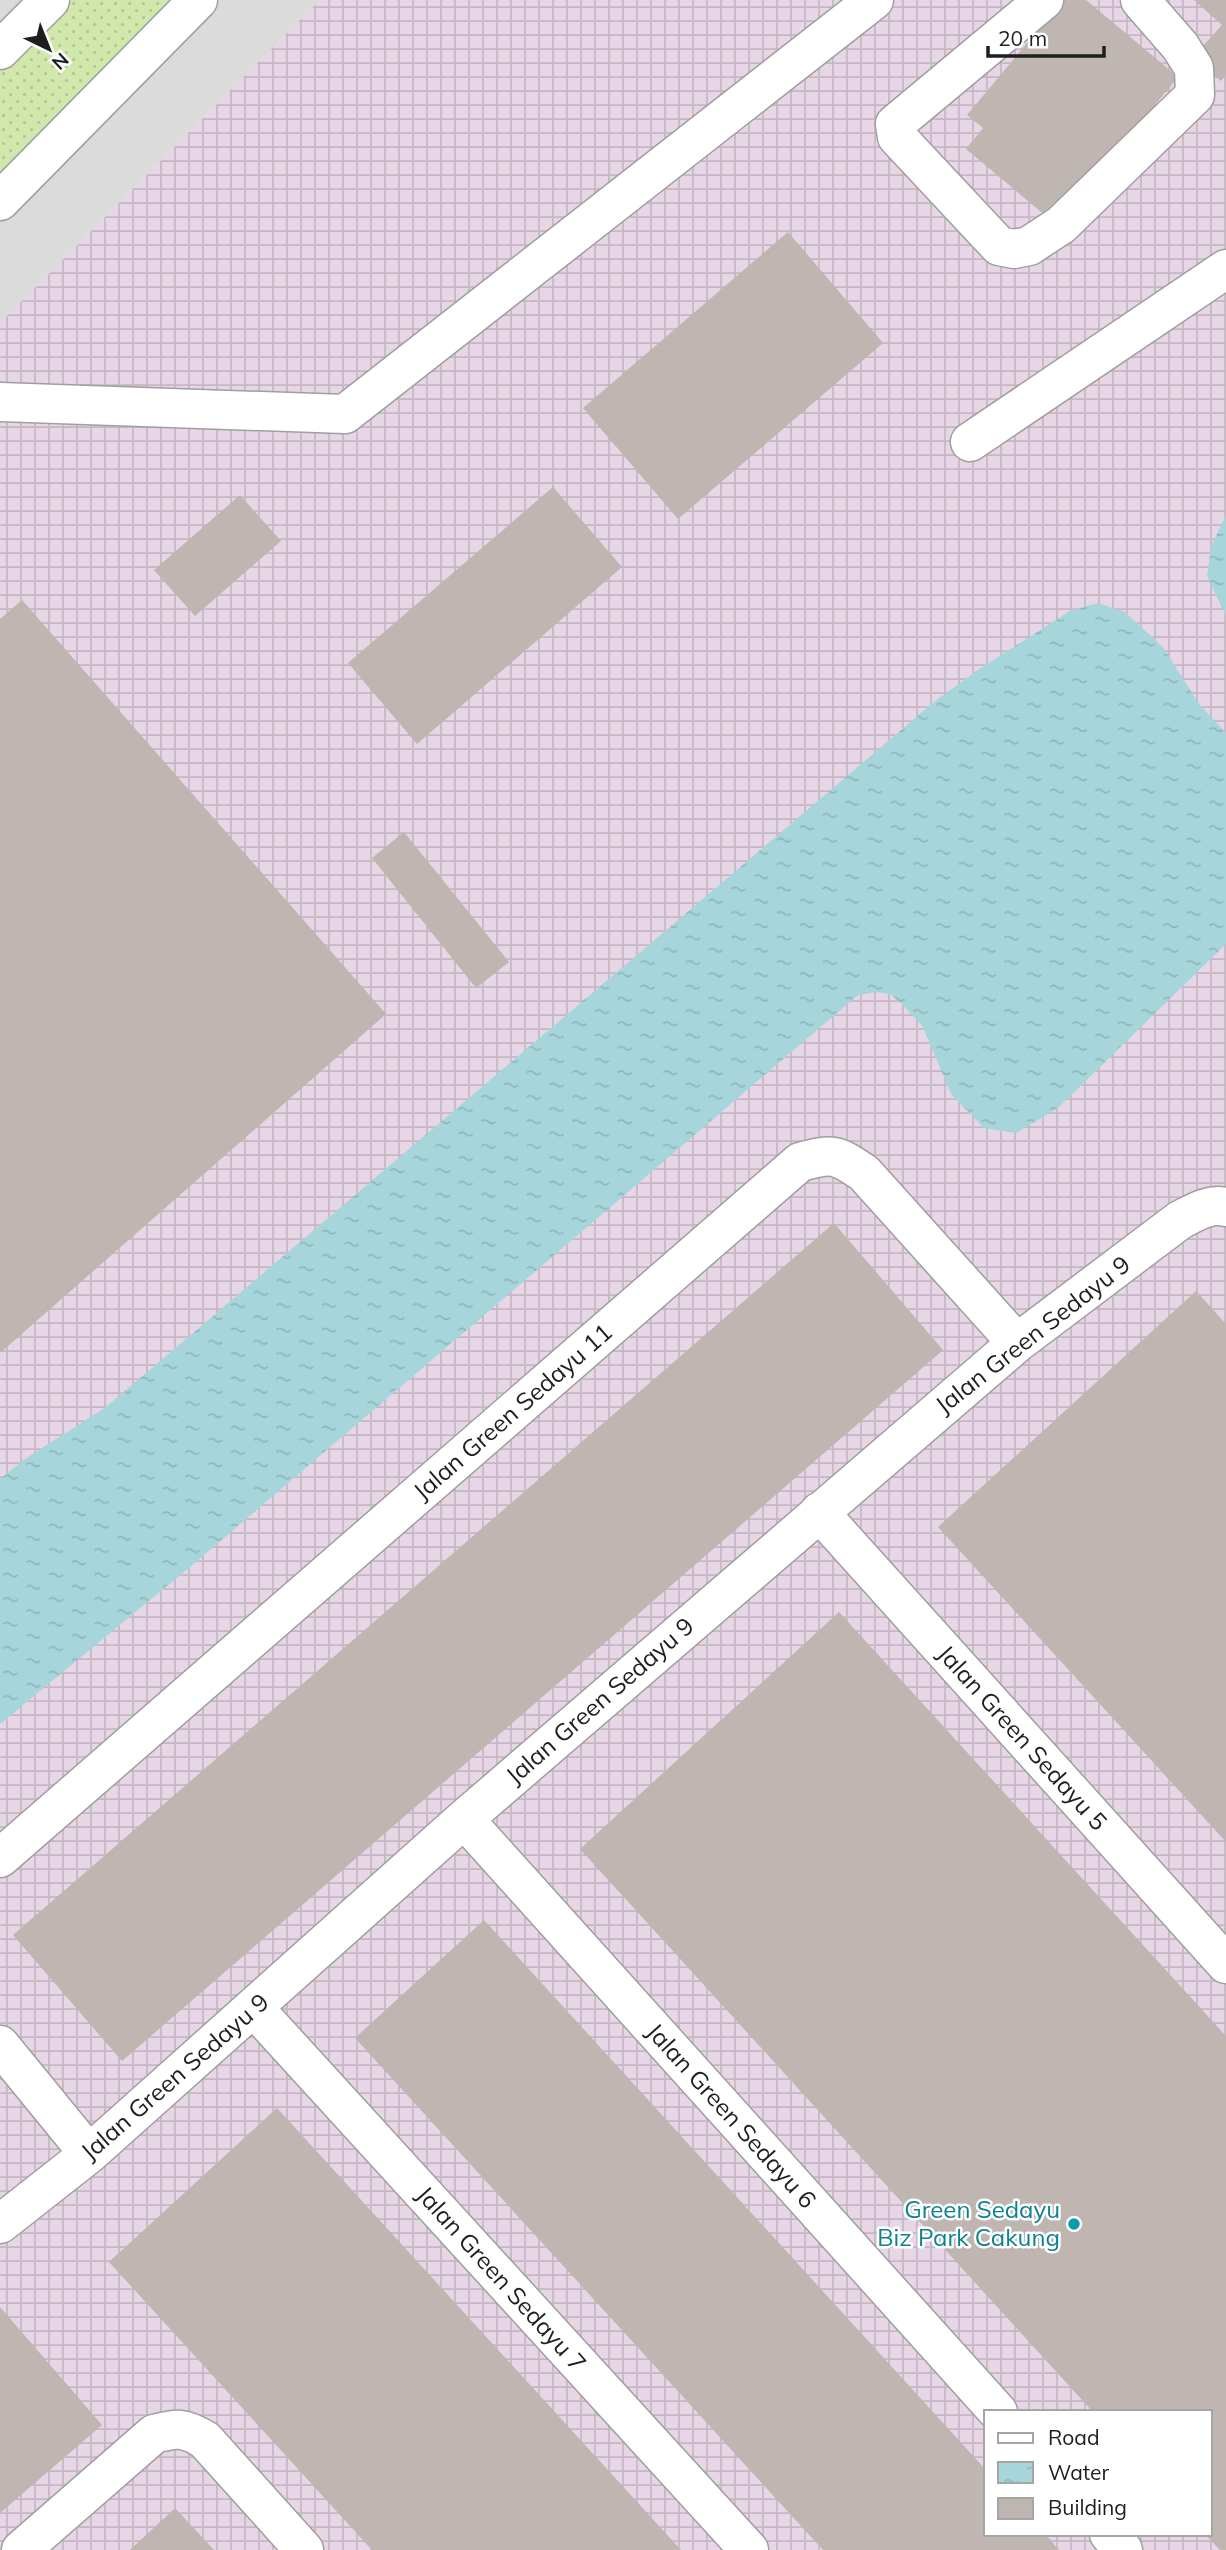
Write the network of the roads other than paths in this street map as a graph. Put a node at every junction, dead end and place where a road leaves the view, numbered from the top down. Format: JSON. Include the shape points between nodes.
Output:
{"nodes":[{"id":1,"x":50,"y":0,"type":"edge"},
{"id":2,"x":198,"y":0,"type":"edge"},
{"id":3,"x":874,"y":0,"type":"edge"},
{"id":4,"x":1044,"y":0,"type":"edge"},
{"id":5,"x":1140,"y":0,"type":"edge"},
{"id":6,"x":0,"y":50,"type":"edge"},
{"id":7,"x":0,"y":201,"type":"edge"},
{"id":8,"x":1226,"y":269,"type":"edge"},
{"id":9,"x":0,"y":402,"type":"edge"},
{"id":10,"x":970,"y":442,"type":"dead end"},
{"id":11,"x":1223,"y":1206,"type":"edge"},
{"id":12,"x":1017,"y":1343,"type":"junction"},
{"id":13,"x":819,"y":1512,"type":"junction"},
{"id":14,"x":464,"y":1819,"type":"junction"},
{"id":15,"x":0,"y":1857,"type":"edge"},
{"id":16,"x":1226,"y":1964,"type":"edge"},
{"id":17,"x":254,"y":2008,"type":"junction"},
{"id":18,"x":0,"y":2045,"type":"edge"},
{"id":19,"x":89,"y":2154,"type":"junction"},
{"id":20,"x":0,"y":2224,"type":"edge"},
{"id":21,"x":996,"y":2410,"type":"edge"},
{"id":22,"x":1111,"y":2536,"type":"edge"},
{"id":23,"x":21,"y":2550,"type":"edge"},
{"id":24,"x":304,"y":2550,"type":"edge"},
{"id":25,"x":749,"y":2550,"type":"edge"},
{"id":26,"x":1123,"y":2550,"type":"edge"}],
"edges":[{"from":1,"to":6,"type":"street"},
{"from":2,"to":7,"type":"street"},
{"from":3,"to":9,"type":"street","via":[[345,414]]},
{"from":4,"to":5,"type":"street","via":[[895,124],[897,137],[999,246],[1014,249],[1029,246],[1061,225],[1195,96],[1194,68]]},
{"from":8,"to":10,"type":"street"},
{"from":11,"to":12,"type":"street","name":"Jalan Green Sedayu 9","via":[[1180,1220]]},
{"from":12,"to":13,"type":"street","name":"Jalan Green Sedayu 9"},
{"from":12,"to":15,"type":"street","name":"Jalan Green Sedayu 11","via":[[864,1173],[840,1157],[800,1162]]},
{"from":13,"to":14,"type":"street","name":"Jalan Green Sedayu 9"},
{"from":13,"to":16,"type":"street","name":"Jalan Green Sedayu 5"},
{"from":14,"to":17,"type":"street","name":"Jalan Green Sedayu 9"},
{"from":14,"to":21,"type":"street","name":"Jalan Green Sedayu 6"},
{"from":17,"to":19,"type":"street","name":"Jalan Green Sedayu 9"},
{"from":17,"to":25,"type":"street","name":"Jalan Green Sedayu 7"},
{"from":18,"to":19,"type":"street"},
{"from":19,"to":20,"type":"street","name":"Jalan Green Sedayu 9"},
{"from":22,"to":26,"type":"street"},
{"from":23,"to":24,"type":"street","via":[[153,2434],[174,2429],[189,2430],[205,2440]]}]}
